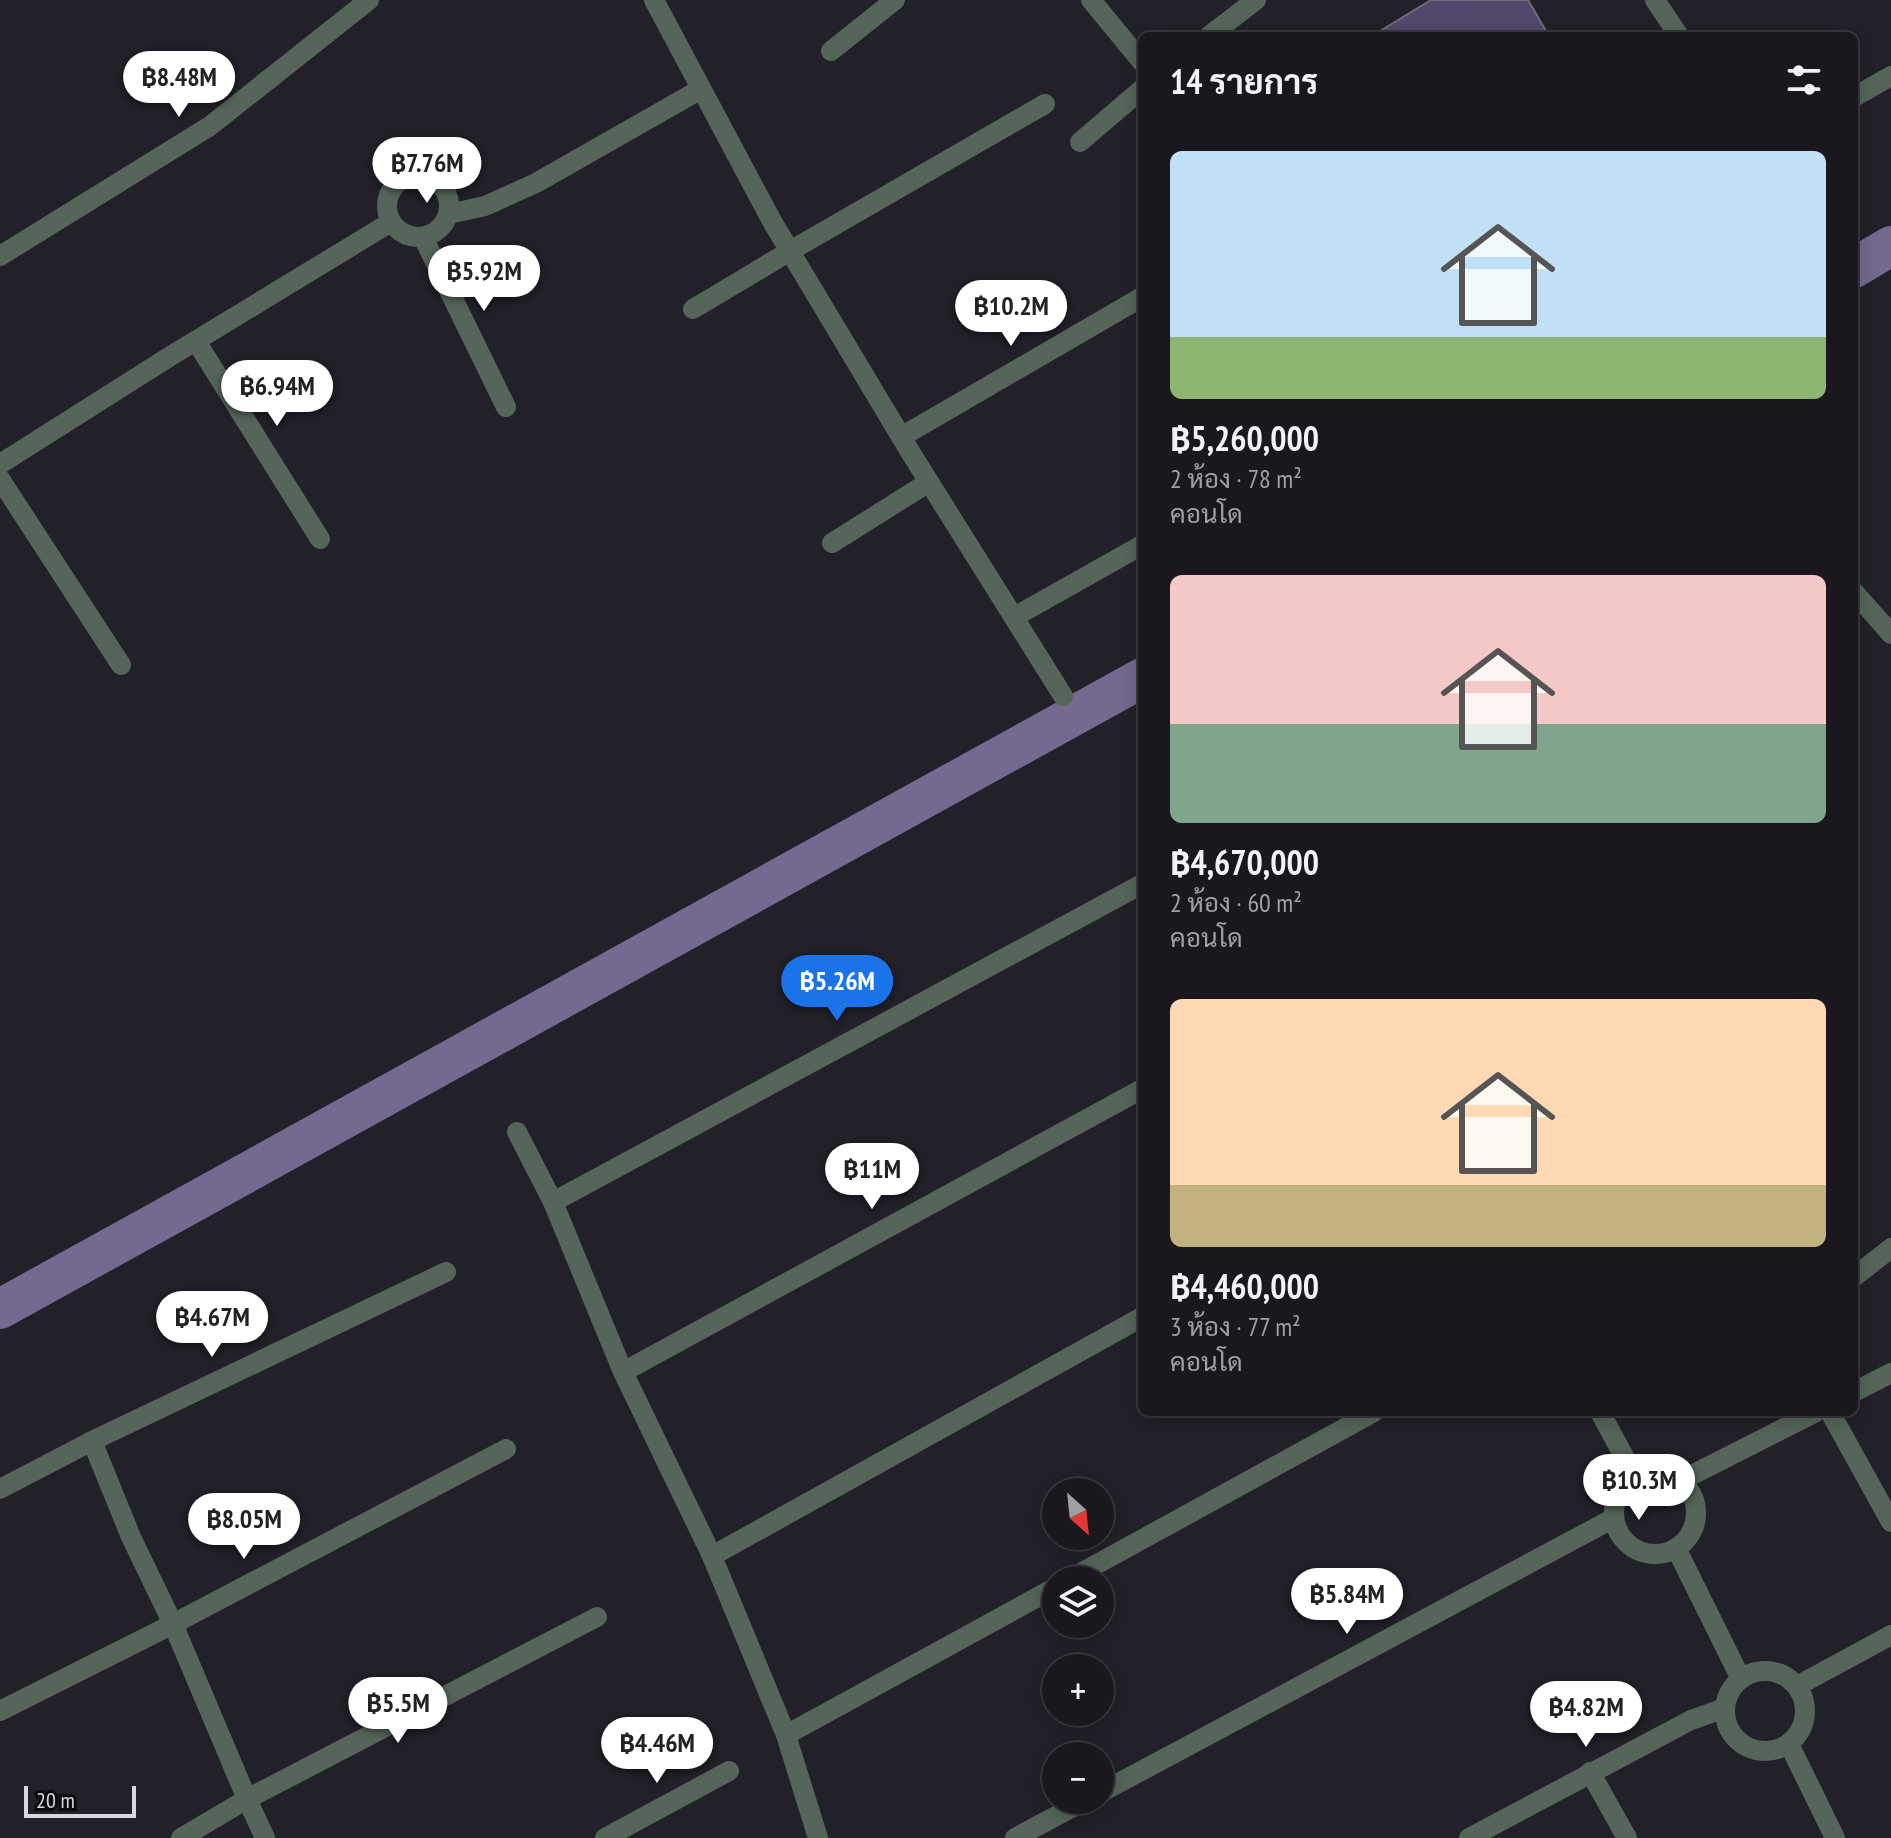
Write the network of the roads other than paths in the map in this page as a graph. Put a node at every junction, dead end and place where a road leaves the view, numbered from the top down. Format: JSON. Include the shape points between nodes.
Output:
{"nodes":[{"id":1,"x":369,"y":0,"type":"edge"},
{"id":2,"x":654,"y":0,"type":"edge"},
{"id":3,"x":895,"y":0,"type":"edge"},
{"id":4,"x":1091,"y":0,"type":"edge"},
{"id":5,"x":1256,"y":0,"type":"edge"},
{"id":6,"x":1655,"y":0,"type":"edge"},
{"id":7,"x":1214,"y":32,"type":"edge"},
{"id":8,"x":1676,"y":32,"type":"edge"},
{"id":9,"x":831,"y":51,"type":"dead end"},
{"id":10,"x":1138,"y":57,"type":"edge"},
{"id":11,"x":1891,"y":76,"type":"edge"},
{"id":12,"x":701,"y":89,"type":"junction"},
{"id":13,"x":1138,"y":92,"type":"edge"},
{"id":14,"x":1858,"y":95,"type":"edge"},
{"id":15,"x":1045,"y":104,"type":"dead end"},
{"id":16,"x":1080,"y":142,"type":"dead end"},
{"id":17,"x":449,"y":214,"type":"junction"},
{"id":18,"x":391,"y":222,"type":"junction"},
{"id":19,"x":423,"y":237,"type":"junction"},
{"id":20,"x":790,"y":251,"type":"junction"},
{"id":21,"x":0,"y":256,"type":"edge"},
{"id":22,"x":1138,"y":299,"type":"edge"},
{"id":23,"x":693,"y":309,"type":"dead end"},
{"id":24,"x":196,"y":341,"type":"junction"},
{"id":25,"x":506,"y":407,"type":"dead end"},
{"id":26,"x":901,"y":437,"type":"junction"},
{"id":27,"x":0,"y":464,"type":"edge"},
{"id":28,"x":0,"y":479,"type":"edge"},
{"id":29,"x":929,"y":482,"type":"junction"},
{"id":30,"x":320,"y":539,"type":"dead end"},
{"id":31,"x":832,"y":543,"type":"dead end"},
{"id":32,"x":1138,"y":547,"type":"edge"},
{"id":33,"x":1858,"y":597,"type":"edge"},
{"id":34,"x":1014,"y":617,"type":"junction"},
{"id":35,"x":1891,"y":634,"type":"edge"},
{"id":36,"x":121,"y":665,"type":"dead end"},
{"id":37,"x":1063,"y":696,"type":"dead end"},
{"id":38,"x":1138,"y":886,"type":"edge"},
{"id":39,"x":1138,"y":1091,"type":"edge"},
{"id":40,"x":517,"y":1132,"type":"dead end"},
{"id":41,"x":553,"y":1202,"type":"junction"},
{"id":42,"x":1891,"y":1248,"type":"edge"},
{"id":43,"x":446,"y":1272,"type":"dead end"},
{"id":44,"x":1858,"y":1274,"type":"edge"},
{"id":45,"x":1138,"y":1319,"type":"edge"},
{"id":46,"x":623,"y":1372,"type":"junction"},
{"id":47,"x":1891,"y":1373,"type":"edge"},
{"id":48,"x":1858,"y":1390,"type":"edge"},
{"id":49,"x":1367,"y":1416,"type":"edge"},
{"id":50,"x":1602,"y":1416,"type":"edge"},
{"id":51,"x":1808,"y":1416,"type":"edge"},
{"id":52,"x":1832,"y":1416,"type":"edge"},
{"id":53,"x":92,"y":1441,"type":"junction"},
{"id":54,"x":506,"y":1449,"type":"dead end"},
{"id":55,"x":1635,"y":1477,"type":"junction"},
{"id":56,"x":1680,"y":1481,"type":"junction"},
{"id":57,"x":0,"y":1489,"type":"edge"},
{"id":58,"x":1614,"y":1518,"type":"junction"},
{"id":59,"x":1891,"y":1522,"type":"edge"},
{"id":60,"x":1676,"y":1548,"type":"junction"},
{"id":61,"x":712,"y":1556,"type":"junction"},
{"id":62,"x":1094,"y":1566,"type":"edge"},
{"id":63,"x":1042,"y":1595,"type":"edge"},
{"id":64,"x":597,"y":1617,"type":"dead end"},
{"id":65,"x":173,"y":1624,"type":"junction"},
{"id":66,"x":1891,"y":1635,"type":"edge"},
{"id":67,"x":1741,"y":1679,"type":"junction"},
{"id":68,"x":1797,"y":1686,"type":"junction"},
{"id":69,"x":1725,"y":1708,"type":"junction"},
{"id":70,"x":0,"y":1711,"type":"edge"},
{"id":71,"x":786,"y":1735,"type":"junction"},
{"id":72,"x":1789,"y":1744,"type":"junction"},
{"id":73,"x":729,"y":1771,"type":"dead end"},
{"id":74,"x":1590,"y":1772,"type":"junction"},
{"id":75,"x":1114,"y":1786,"type":"edge"},
{"id":76,"x":247,"y":1799,"type":"junction"},
{"id":77,"x":1060,"y":1814,"type":"edge"},
{"id":78,"x":181,"y":1838,"type":"edge"},
{"id":79,"x":265,"y":1838,"type":"edge"},
{"id":80,"x":605,"y":1838,"type":"edge"},
{"id":81,"x":818,"y":1838,"type":"edge"},
{"id":82,"x":1015,"y":1838,"type":"edge"},
{"id":83,"x":1469,"y":1838,"type":"edge"},
{"id":84,"x":1627,"y":1838,"type":"edge"},
{"id":85,"x":1835,"y":1838,"type":"edge"}],
"edges":[{"from":1,"to":21,"type":"street","via":[[210,126]]},
{"from":2,"to":12,"type":"street"},
{"from":3,"to":9,"type":"street"},
{"from":4,"to":10,"type":"street"},
{"from":5,"to":7,"type":"street"},
{"from":6,"to":8,"type":"street"},
{"from":11,"to":14,"type":"street"},
{"from":12,"to":17,"type":"street","via":[[536,183],[485,206]]},
{"from":12,"to":20,"type":"street"},
{"from":13,"to":16,"type":"street"},
{"from":15,"to":20,"type":"street"},
{"from":17,"to":18,"type":"street","via":[[450,201],[437,181],[414,175],[393,188],[387,211]]},
{"from":17,"to":19,"type":"street","via":[[435,234]]},
{"from":18,"to":19,"type":"street","via":[[400,232]]},
{"from":18,"to":24,"type":"street"},
{"from":19,"to":25,"type":"street"},
{"from":20,"to":23,"type":"street"},
{"from":20,"to":26,"type":"street"},
{"from":22,"to":26,"type":"street"},
{"from":24,"to":27,"type":"street"},
{"from":24,"to":30,"type":"street"},
{"from":26,"to":29,"type":"street"},
{"from":28,"to":36,"type":"street"},
{"from":29,"to":31,"type":"street"},
{"from":29,"to":34,"type":"street"},
{"from":32,"to":34,"type":"street"},
{"from":33,"to":35,"type":"street"},
{"from":34,"to":37,"type":"street"},
{"from":38,"to":41,"type":"street"},
{"from":39,"to":46,"type":"street"},
{"from":40,"to":41,"type":"street"},
{"from":41,"to":46,"type":"street"},
{"from":42,"to":44,"type":"street"},
{"from":43,"to":53,"type":"street"},
{"from":45,"to":61,"type":"street"},
{"from":46,"to":61,"type":"street"},
{"from":47,"to":48,"type":"street"},
{"from":49,"to":62,"type":"street"},
{"from":50,"to":55,"type":"street"},
{"from":51,"to":56,"type":"street"},
{"from":52,"to":59,"type":"street"},
{"from":53,"to":57,"type":"street"},
{"from":53,"to":65,"type":"street"},
{"from":54,"to":65,"type":"street"},
{"from":55,"to":56,"type":"street","via":[[1666,1473]]},
{"from":55,"to":58,"type":"street","via":[[1615,1503]]},
{"from":56,"to":60,"type":"street","via":[[1696,1508],[1688,1538]]},
{"from":58,"to":60,"type":"street","via":[[1630,1546],[1644,1553]]},
{"from":58,"to":75,"type":"street"},
{"from":60,"to":67,"type":"street"},
{"from":61,"to":71,"type":"street"},
{"from":63,"to":71,"type":"street"},
{"from":64,"to":76,"type":"street"},
{"from":65,"to":70,"type":"street"},
{"from":65,"to":76,"type":"street"},
{"from":66,"to":68,"type":"street"},
{"from":67,"to":68,"type":"street","via":[[1777,1672]]},
{"from":67,"to":69,"type":"street"},
{"from":68,"to":72,"type":"street","via":[[1806,1710],[1804,1723]]},
{"from":69,"to":72,"type":"street","via":[[1727,1725],[1742,1744],[1765,1751]]},
{"from":69,"to":74,"type":"street"},
{"from":71,"to":81,"type":"street"},
{"from":72,"to":85,"type":"street"},
{"from":73,"to":80,"type":"street"},
{"from":74,"to":83,"type":"street"},
{"from":74,"to":84,"type":"street"},
{"from":76,"to":78,"type":"street"},
{"from":76,"to":79,"type":"street"},
{"from":77,"to":82,"type":"street"}]}
